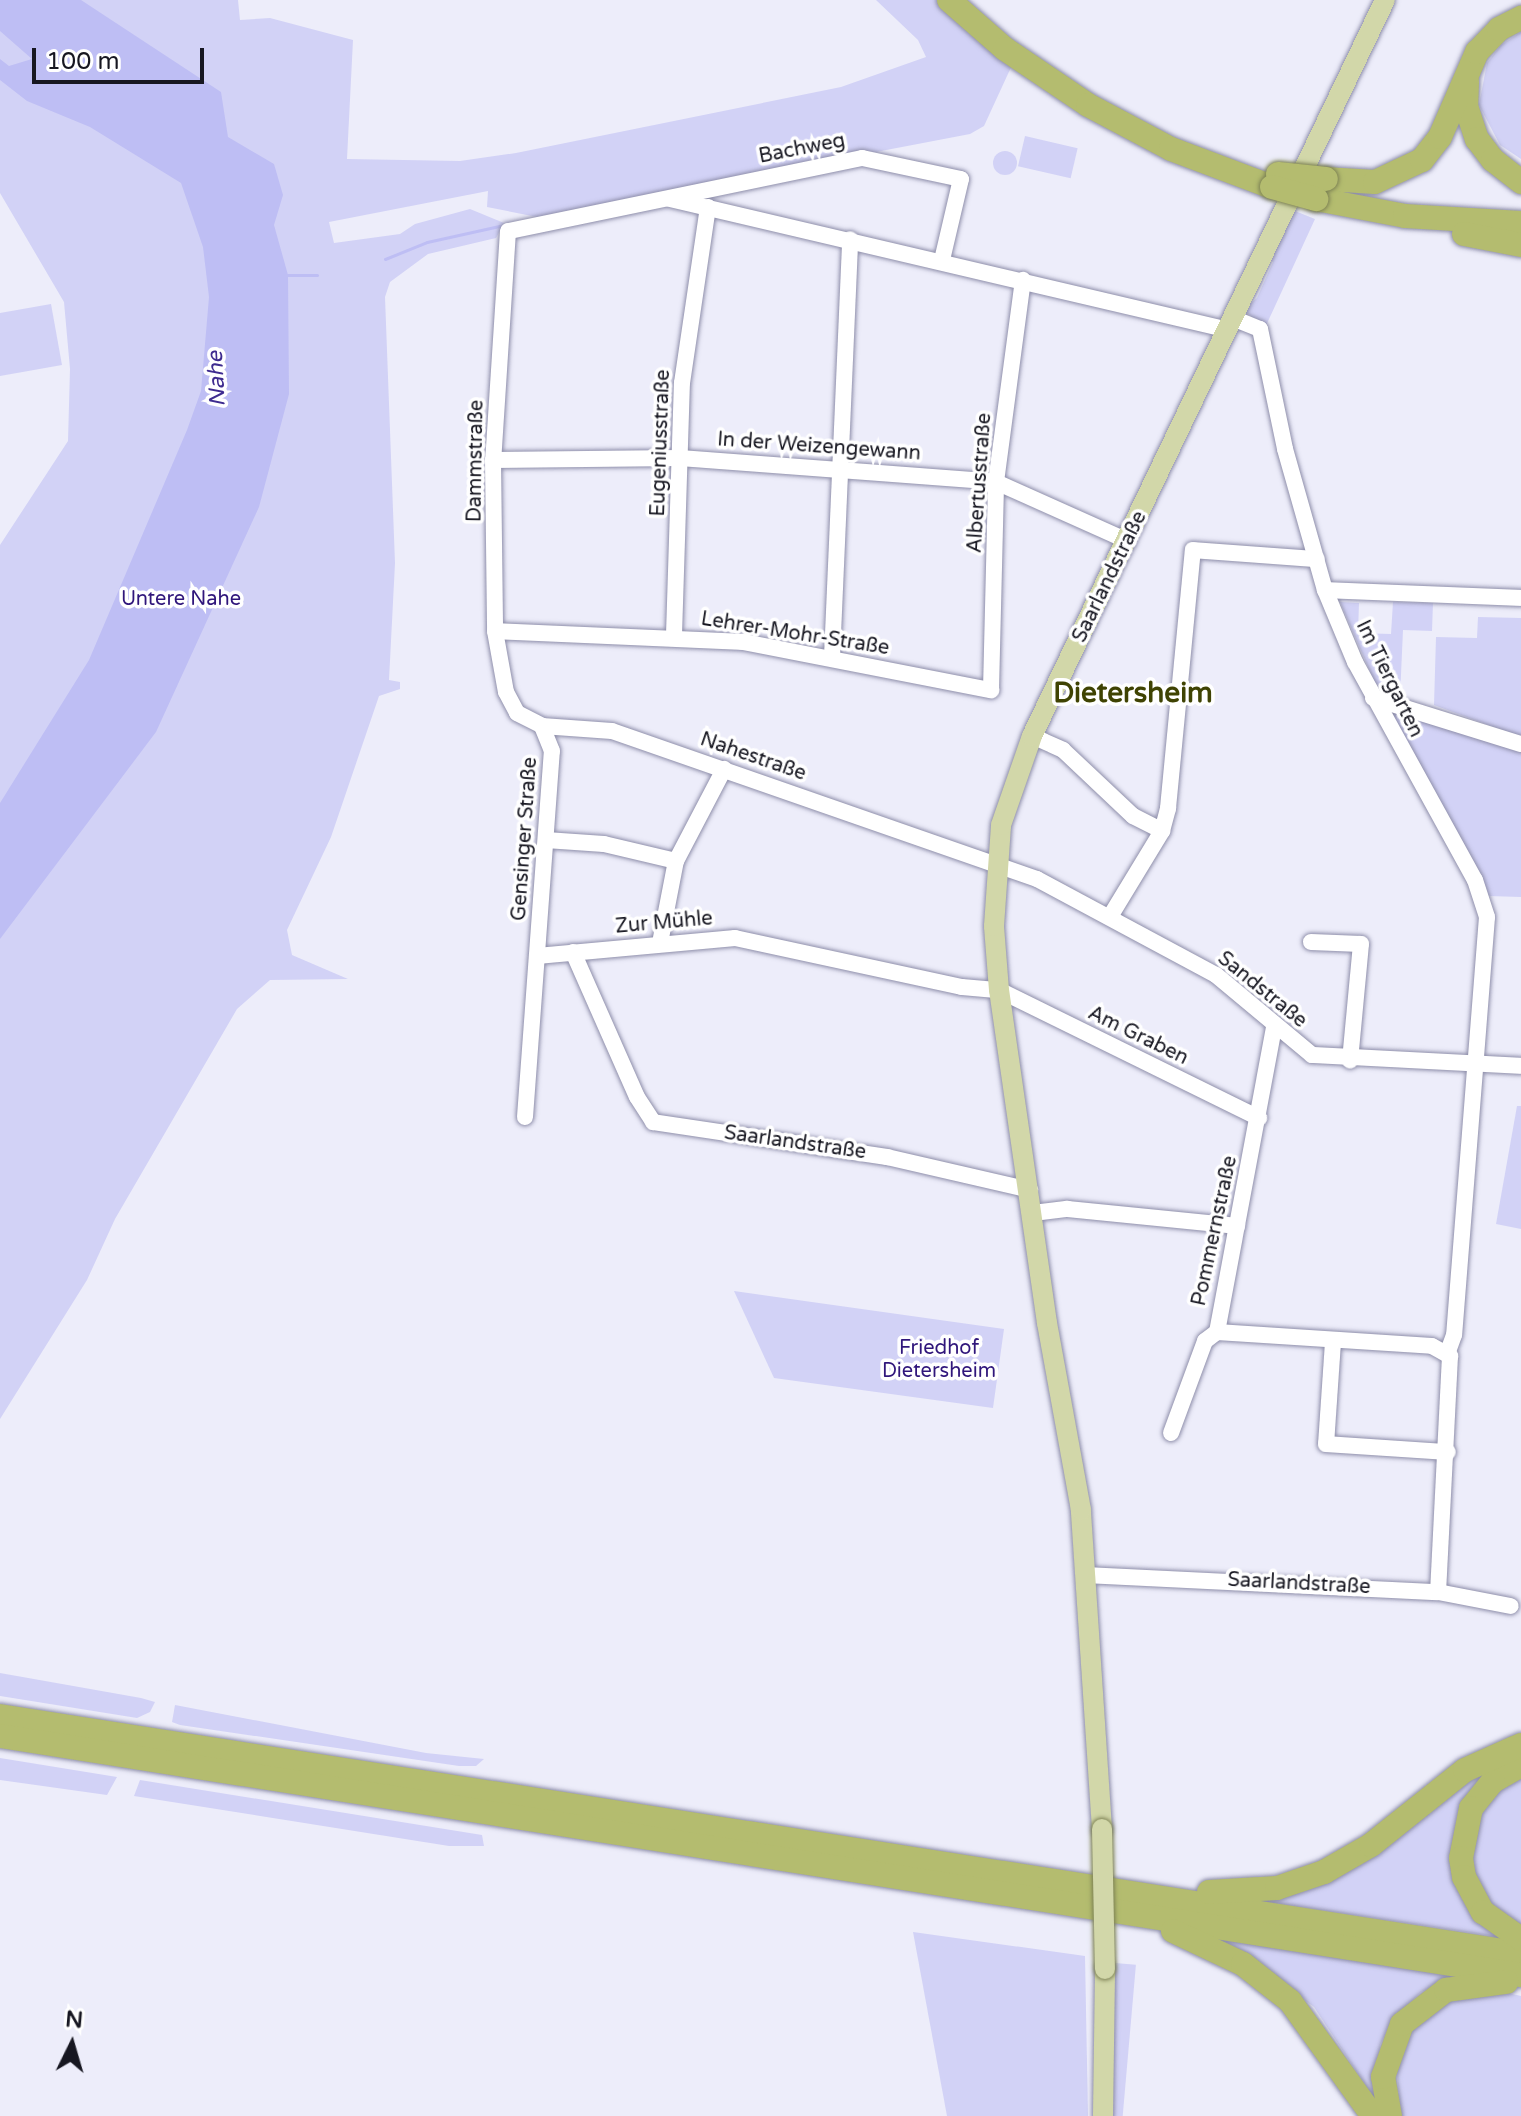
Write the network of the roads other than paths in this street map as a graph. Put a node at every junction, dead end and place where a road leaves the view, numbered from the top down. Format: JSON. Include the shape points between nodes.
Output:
{"nodes":[{"id":1,"x":949,"y":0,"type":"edge"},
{"id":2,"x":968,"y":0,"type":"edge"},
{"id":3,"x":1385,"y":0,"type":"edge"},
{"id":4,"x":1521,"y":18,"type":"edge"},
{"id":5,"x":1472,"y":62,"type":"junction"},
{"id":6,"x":1275,"y":181,"type":"junction"},
{"id":7,"x":1521,"y":182,"type":"edge"},
{"id":8,"x":1321,"y":188,"type":"junction"},
{"id":9,"x":662,"y":198,"type":"junction"},
{"id":10,"x":708,"y":207,"type":"junction"},
{"id":11,"x":1521,"y":209,"type":"edge"},
{"id":12,"x":1373,"y":212,"type":"junction"},
{"id":13,"x":1521,"y":223,"type":"edge"},
{"id":14,"x":508,"y":231,"type":"joint"},
{"id":15,"x":850,"y":239,"type":"junction"},
{"id":16,"x":1521,"y":245,"type":"edge"},
{"id":17,"x":942,"y":260,"type":"junction"},
{"id":18,"x":1023,"y":280,"type":"junction"},
{"id":19,"x":1232,"y":324,"type":"junction"},
{"id":20,"x":680,"y":458,"type":"junction"},
{"id":21,"x":493,"y":460,"type":"junction"},
{"id":22,"x":842,"y":467,"type":"junction"},
{"id":23,"x":996,"y":482,"type":"junction"},
{"id":24,"x":1128,"y":541,"type":"junction"},
{"id":25,"x":1317,"y":559,"type":"junction"},
{"id":26,"x":1325,"y":590,"type":"junction"},
{"id":27,"x":1521,"y":598,"type":"edge"},
{"id":28,"x":495,"y":631,"type":"junction"},
{"id":29,"x":674,"y":635,"type":"junction"},
{"id":30,"x":832,"y":657,"type":"junction"},
{"id":31,"x":991,"y":690,"type":"joint"},
{"id":32,"x":1373,"y":698,"type":"junction"},
{"id":33,"x":542,"y":726,"type":"junction"},
{"id":34,"x":1032,"y":736,"type":"junction"},
{"id":35,"x":1521,"y":744,"type":"edge"},
{"id":36,"x":724,"y":769,"type":"junction"},
{"id":37,"x":1162,"y":831,"type":"junction"},
{"id":38,"x":546,"y":840,"type":"junction"},
{"id":39,"x":676,"y":861,"type":"junction"},
{"id":40,"x":996,"y":863,"type":"junction"},
{"id":41,"x":1111,"y":915,"type":"junction"},
{"id":42,"x":1311,"y":942,"type":"dead end"},
{"id":43,"x":660,"y":943,"type":"junction"},
{"id":44,"x":573,"y":952,"type":"junction"},
{"id":45,"x":537,"y":956,"type":"junction"},
{"id":46,"x":999,"y":990,"type":"junction"},
{"id":47,"x":1274,"y":1028,"type":"junction"},
{"id":48,"x":1350,"y":1060,"type":"junction"},
{"id":49,"x":1475,"y":1062,"type":"junction"},
{"id":50,"x":1521,"y":1066,"type":"edge"},
{"id":51,"x":525,"y":1117,"type":"dead end"},
{"id":52,"x":1259,"y":1118,"type":"junction"},
{"id":53,"x":1030,"y":1190,"type":"junction"},
{"id":54,"x":1033,"y":1213,"type":"junction"},
{"id":55,"x":1237,"y":1226,"type":"junction"},
{"id":56,"x":1217,"y":1332,"type":"junction"},
{"id":57,"x":1333,"y":1342,"type":"junction"},
{"id":58,"x":1447,"y":1354,"type":"junction"},
{"id":59,"x":1171,"y":1433,"type":"dead end"},
{"id":60,"x":1448,"y":1452,"type":"junction"},
{"id":61,"x":1085,"y":1575,"type":"junction"},
{"id":62,"x":1438,"y":1592,"type":"junction"},
{"id":63,"x":1511,"y":1606,"type":"dead end"},
{"id":64,"x":0,"y":1716,"type":"edge"},
{"id":65,"x":0,"y":1736,"type":"edge"},
{"id":66,"x":1521,"y":1745,"type":"edge"},
{"id":67,"x":1521,"y":1765,"type":"edge"},
{"id":68,"x":497,"y":1804,"type":"junction"},
{"id":69,"x":1088,"y":1886,"type":"junction"},
{"id":70,"x":1114,"y":1913,"type":"junction"},
{"id":71,"x":1521,"y":1939,"type":"edge"},
{"id":72,"x":1521,"y":1954,"type":"edge"},
{"id":73,"x":1521,"y":1977,"type":"edge"},
{"id":74,"x":1103,"y":2116,"type":"edge"},
{"id":75,"x":1373,"y":2116,"type":"edge"},
{"id":76,"x":1390,"y":2116,"type":"edge"}],
"edges":[{"from":1,"to":6,"type":"highway","via":[[1005,49],[1088,105],[1171,149]]},
{"from":2,"to":6,"type":"highway","via":[[1031,51],[1118,107]]},
{"from":3,"to":19,"type":"main road","name":"Saarlandstraße"},
{"from":4,"to":5,"type":"highway","via":[[1491,36]]},
{"from":5,"to":7,"type":"highway","via":[[1466,83],[1471,127],[1493,160]]},
{"from":5,"to":8,"type":"highway","via":[[1440,137],[1422,160],[1375,182]]},
{"from":6,"to":8,"type":"highway","bridge":true},
{"from":8,"to":11,"type":"highway","via":[[1424,204]]},
{"from":8,"to":12,"type":"highway"},
{"from":9,"to":10,"type":"street","name":"Bachweg"},
{"from":9,"to":14,"type":"street","name":"Bachweg"},
{"from":9,"to":17,"type":"street","name":"Bachweg","via":[[862,158],[961,179]]},
{"from":10,"to":15,"type":"street","name":"Bachweg"},
{"from":10,"to":20,"type":"street","name":"Eugeniusstraße","via":[[682,383]]},
{"from":12,"to":13,"type":"highway"},
{"from":12,"to":16,"type":"highway","via":[[1407,225]]},
{"from":14,"to":21,"type":"street","name":"Dammstraße"},
{"from":15,"to":17,"type":"street","name":"Bachweg"},
{"from":15,"to":22,"type":"street"},
{"from":17,"to":18,"type":"street","name":"Bachweg"},
{"from":18,"to":19,"type":"street","name":"Bachweg"},
{"from":18,"to":23,"type":"street","name":"Albertusstraße"},
{"from":19,"to":24,"type":"main road","name":"Saarlandstraße"},
{"from":19,"to":25,"type":"street","name":"Im Tiergarten","via":[[1260,329],[1285,449]]},
{"from":20,"to":21,"type":"street","name":"In der Weizengewann"},
{"from":20,"to":22,"type":"street","name":"In der Weizengewann"},
{"from":20,"to":29,"type":"street","name":"Eugeniusstraße"},
{"from":21,"to":28,"type":"street","name":"Dammstraße"},
{"from":22,"to":23,"type":"street","name":"In der Weizengewann"},
{"from":22,"to":30,"type":"street"},
{"from":23,"to":24,"type":"street","name":"In der Weizengewann"},
{"from":23,"to":31,"type":"street","name":"Albertusstraße"},
{"from":24,"to":34,"type":"main road","name":"Saarlandstraße"},
{"from":25,"to":26,"type":"street","name":"Im Tiergarten"},
{"from":25,"to":37,"type":"street","via":[[1193,550],[1175,758]]},
{"from":26,"to":27,"type":"street"},
{"from":26,"to":32,"type":"street","name":"Im Tiergarten"},
{"from":28,"to":29,"type":"street","name":"Lehrer-Mohr-Straße"},
{"from":28,"to":33,"type":"street","name":"Dammstraße","via":[[506,692],[517,713]]},
{"from":29,"to":30,"type":"street","name":"Lehrer-Mohr-Straße"},
{"from":30,"to":31,"type":"street","name":"Lehrer-Mohr-Straße"},
{"from":32,"to":35,"type":"street"},
{"from":32,"to":49,"type":"street","name":"Im Tiergarten","via":[[1475,880],[1487,917]]},
{"from":33,"to":36,"type":"street","name":"Nahestraße","via":[[612,731]]},
{"from":33,"to":38,"type":"street","name":"Gensinger Straße","via":[[552,751]]},
{"from":34,"to":37,"type":"street","via":[[1063,750],[1133,816]]},
{"from":34,"to":40,"type":"main road","name":"Saarlandstraße","via":[[1013,784]]},
{"from":36,"to":39,"type":"street"},
{"from":36,"to":40,"type":"street","name":"Nahestraße"},
{"from":37,"to":41,"type":"street"},
{"from":38,"to":39,"type":"street","via":[[604,844]]},
{"from":38,"to":45,"type":"street","name":"Gensinger Straße"},
{"from":39,"to":43,"type":"street"},
{"from":40,"to":41,"type":"street","name":"Sandstraße"},
{"from":40,"to":46,"type":"main road","name":"Saarlandstraße"},
{"from":41,"to":47,"type":"street","name":"Sandstraße","via":[[1216,975]]},
{"from":42,"to":48,"type":"street","via":[[1361,944]]},
{"from":43,"to":44,"type":"street","name":"Zur Mühle"},
{"from":43,"to":46,"type":"street","name":"Zur Mühle","via":[[735,938],[962,987]]},
{"from":44,"to":45,"type":"street","name":"Zur Mühle"},
{"from":44,"to":53,"type":"street","name":"Saarlandstraße","via":[[630,1083],[653,1122],[887,1157]]},
{"from":45,"to":51,"type":"street"},
{"from":46,"to":52,"type":"street","name":"Am Graben"},
{"from":46,"to":53,"type":"main road","name":"Saarlandstraße"},
{"from":47,"to":48,"type":"street","name":"Sandstraße","via":[[1312,1055]]},
{"from":47,"to":52,"type":"street","name":"Pommernstraße"},
{"from":48,"to":49,"type":"street","name":"Sandstraße"},
{"from":49,"to":50,"type":"street","name":"Sandstraße"},
{"from":49,"to":58,"type":"street","via":[[1454,1335]]},
{"from":52,"to":55,"type":"street","name":"Pommernstraße"},
{"from":53,"to":54,"type":"main road","name":"Saarlandstraße"},
{"from":54,"to":55,"type":"street","via":[[1068,1209]]},
{"from":54,"to":61,"type":"main road","name":"Saarlandstraße","via":[[1081,1510]]},
{"from":55,"to":56,"type":"street","name":"Pommernstraße"},
{"from":56,"to":57,"type":"street"},
{"from":56,"to":59,"type":"street","name":"Pommernstraße","via":[[1205,1341]]},
{"from":57,"to":58,"type":"street","via":[[1432,1346]]},
{"from":57,"to":60,"type":"street","via":[[1326,1444]]},
{"from":58,"to":60,"type":"street","via":[[1453,1365]]},
{"from":60,"to":62,"type":"street"},
{"from":61,"to":62,"type":"street","name":"Saarlandstraße"},
{"from":61,"to":74,"type":"main road","name":"Saarlandstraße","bridge":true,"via":[[1102,1829]]},
{"from":62,"to":63,"type":"street","name":"Saarlandstraße"},
{"from":64,"to":68,"type":"highway"},
{"from":65,"to":68,"type":"highway"},
{"from":66,"to":69,"type":"highway","via":[[1465,1770],[1371,1845],[1302,1880],[1220,1893]]},
{"from":67,"to":71,"type":"highway","via":[[1493,1781],[1471,1808],[1461,1858],[1464,1877],[1483,1912]]},
{"from":68,"to":69,"type":"highway"},
{"from":68,"to":70,"type":"highway"},
{"from":69,"to":72,"type":"highway"},
{"from":70,"to":73,"type":"highway"},
{"from":70,"to":75,"type":"highway","via":[[1200,1941],[1266,1979],[1310,2024]]},
{"from":73,"to":76,"type":"highway","via":[[1446,1990],[1414,2010],[1386,2058],[1384,2095]]}]}
